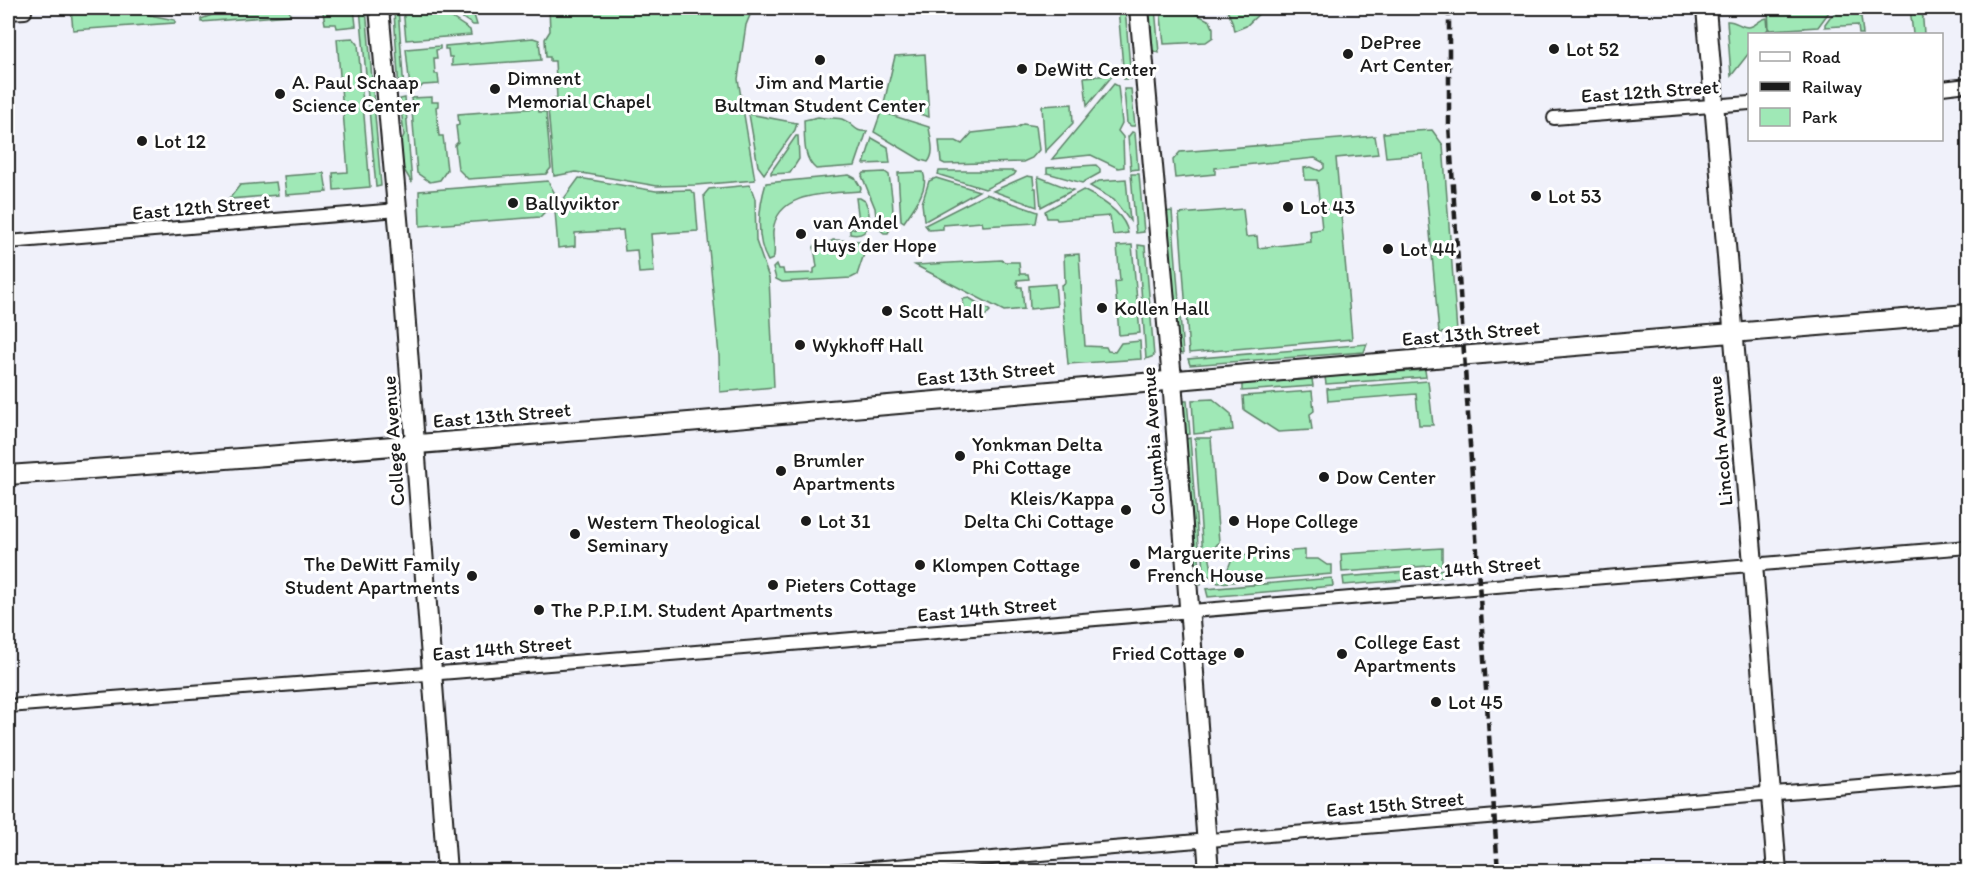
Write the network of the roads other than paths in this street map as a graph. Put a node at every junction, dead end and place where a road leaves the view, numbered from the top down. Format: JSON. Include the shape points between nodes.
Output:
{"nodes":[{"id":1,"x":379,"y":8,"type":"edge"},
{"id":2,"x":1139,"y":8,"type":"edge"},
{"id":3,"x":1706,"y":8,"type":"edge"},
{"id":4,"x":25,"y":12,"type":"dead end"},
{"id":5,"x":8,"y":13,"type":"edge"},
{"id":6,"x":1968,"y":85,"type":"edge"},
{"id":7,"x":1943,"y":87,"type":"edge"},
{"id":8,"x":1748,"y":103,"type":"edge"},
{"id":9,"x":1715,"y":106,"type":"junction"},
{"id":10,"x":1554,"y":118,"type":"dead end"},
{"id":11,"x":398,"y":210,"type":"junction"},
{"id":12,"x":8,"y":242,"type":"edge"},
{"id":13,"x":1968,"y":314,"type":"edge"},
{"id":14,"x":1734,"y":333,"type":"junction"},
{"id":15,"x":1172,"y":380,"type":"junction"},
{"id":16,"x":415,"y":445,"type":"junction"},
{"id":17,"x":8,"y":475,"type":"edge"},
{"id":18,"x":1968,"y":547,"type":"edge"},
{"id":19,"x":1754,"y":564,"type":"junction"},
{"id":20,"x":1188,"y":612,"type":"junction"},
{"id":21,"x":432,"y":673,"type":"junction"},
{"id":22,"x":8,"y":706,"type":"edge"},
{"id":23,"x":1968,"y":777,"type":"edge"},
{"id":24,"x":1771,"y":794,"type":"junction"},
{"id":25,"x":1206,"y":839,"type":"junction"},
{"id":26,"x":447,"y":872,"type":"edge"},
{"id":27,"x":824,"y":872,"type":"edge"},
{"id":28,"x":1209,"y":872,"type":"edge"},
{"id":29,"x":1777,"y":872,"type":"edge"}],
"edges":[{"from":1,"to":11,"type":"street","name":"College Avenue"},
{"from":2,"to":15,"type":"street","name":"Columbia Avenue"},
{"from":3,"to":9,"type":"street","name":"Lincoln Avenue"},
{"from":4,"to":5,"type":"street"},
{"from":6,"to":7,"type":"street"},
{"from":8,"to":9,"type":"street","name":"East 12th Street"},
{"from":9,"to":10,"type":"street","name":"East 12th Street"},
{"from":9,"to":14,"type":"street","name":"Lincoln Avenue"},
{"from":11,"to":12,"type":"street","name":"East 12th Street"},
{"from":11,"to":16,"type":"street","name":"College Avenue"},
{"from":13,"to":14,"type":"street","name":"East 13th Street"},
{"from":14,"to":15,"type":"street","name":"East 13th Street"},
{"from":14,"to":19,"type":"street","name":"Lincoln Avenue"},
{"from":15,"to":16,"type":"street","name":"East 13th Street"},
{"from":15,"to":20,"type":"street","name":"Columbia Avenue"},
{"from":16,"to":17,"type":"street","name":"East 13th Street"},
{"from":16,"to":21,"type":"street","name":"College Avenue"},
{"from":18,"to":19,"type":"street","name":"East 14th Street"},
{"from":19,"to":20,"type":"street","name":"East 14th Street"},
{"from":19,"to":24,"type":"street","name":"Lincoln Avenue"},
{"from":20,"to":21,"type":"street","name":"East 14th Street"},
{"from":20,"to":25,"type":"street","name":"Columbia Avenue"},
{"from":21,"to":22,"type":"street","name":"East 14th Street"},
{"from":21,"to":26,"type":"street","name":"College Avenue"},
{"from":23,"to":24,"type":"street","name":"East 15th Street"},
{"from":24,"to":25,"type":"street","name":"East 15th Street"},
{"from":24,"to":29,"type":"street","name":"Lincoln Avenue"},
{"from":25,"to":27,"type":"street","name":"East 15th Street"},
{"from":25,"to":28,"type":"street","name":"Columbia Avenue"}]}
